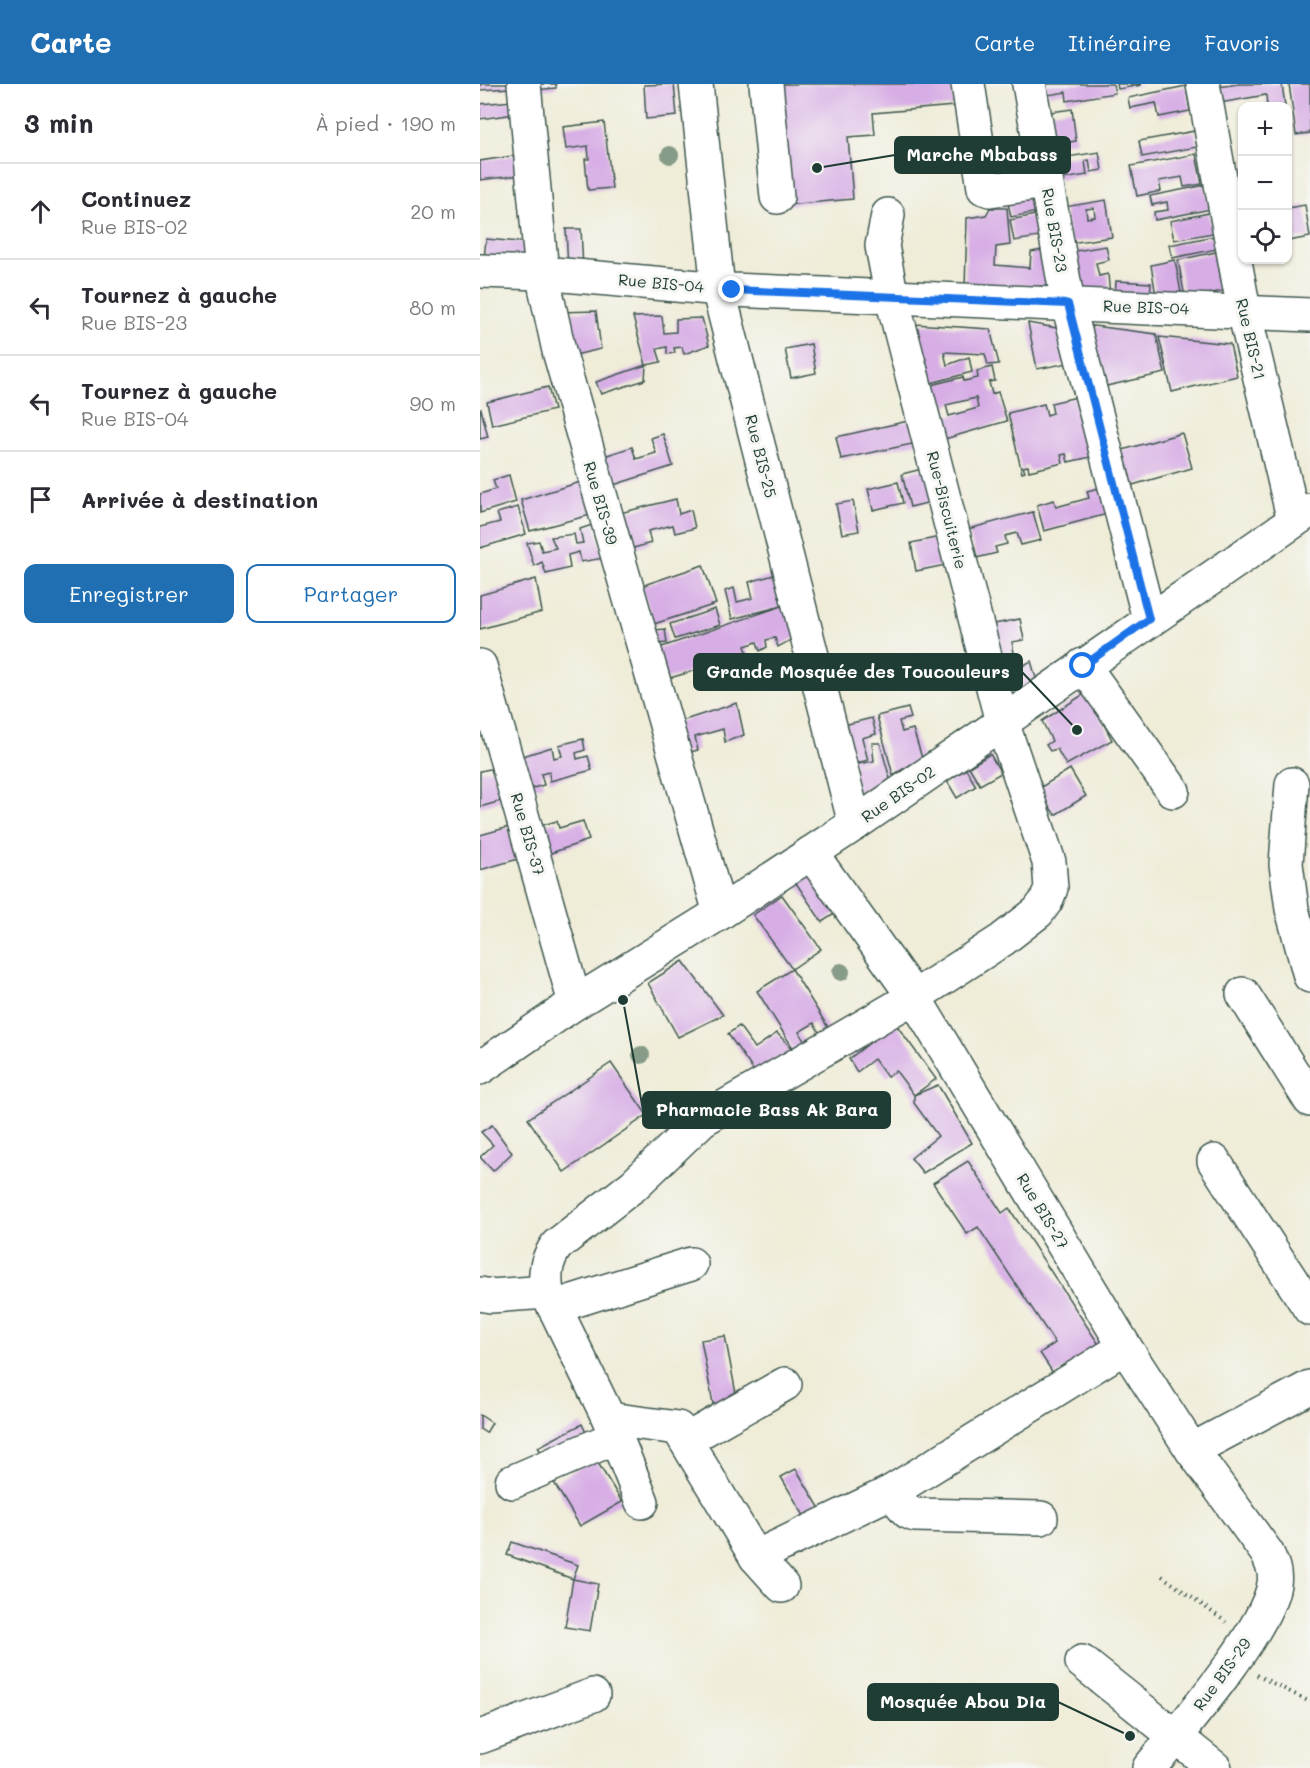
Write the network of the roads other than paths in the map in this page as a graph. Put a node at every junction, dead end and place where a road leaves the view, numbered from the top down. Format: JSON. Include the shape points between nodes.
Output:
{"nodes":[{"id":1,"x":524,"y":84,"type":"edge"},
{"id":2,"x":696,"y":84,"type":"edge"},
{"id":3,"x":766,"y":84,"type":"edge"},
{"id":4,"x":968,"y":84,"type":"edge"},
{"id":5,"x":1029,"y":84,"type":"edge"},
{"id":6,"x":1203,"y":84,"type":"edge"},
{"id":7,"x":1046,"y":182,"type":"junction"},
{"id":8,"x":777,"y":197,"type":"dead end"},
{"id":9,"x":888,"y":215,"type":"dead end"},
{"id":10,"x":480,"y":271,"type":"edge"},
{"id":11,"x":542,"y":273,"type":"junction"},
{"id":12,"x":725,"y":289,"type":"junction"},
{"id":13,"x":892,"y":298,"type":"junction"},
{"id":14,"x":1068,"y":304,"type":"junction"},
{"id":15,"x":1244,"y":311,"type":"junction"},
{"id":16,"x":1310,"y":315,"type":"edge"},
{"id":17,"x":1302,"y":515,"type":"edge"},
{"id":18,"x":1149,"y":619,"type":"junction"},
{"id":19,"x":480,"y":666,"type":"edge"},
{"id":20,"x":1083,"y":666,"type":"junction"},
{"id":21,"x":1002,"y":722,"type":"junction"},
{"id":22,"x":1292,"y":784,"type":"dead end"},
{"id":23,"x":1173,"y":791,"type":"dead end"},
{"id":24,"x":855,"y":824,"type":"junction"},
{"id":25,"x":811,"y":853,"type":"junction"},
{"id":26,"x":720,"y":913,"type":"junction"},
{"id":27,"x":1310,"y":976,"type":"edge"},
{"id":28,"x":1243,"y":994,"type":"dead end"},
{"id":29,"x":914,"y":997,"type":"junction"},
{"id":30,"x":575,"y":1003,"type":"junction"},
{"id":31,"x":480,"y":1068,"type":"edge"},
{"id":32,"x":1310,"y":1100,"type":"edge"},
{"id":33,"x":1214,"y":1161,"type":"dead end"},
{"id":34,"x":691,"y":1264,"type":"dead end"},
{"id":35,"x":480,"y":1294,"type":"edge"},
{"id":36,"x":550,"y":1300,"type":"junction"},
{"id":37,"x":1310,"y":1309,"type":"edge"},
{"id":38,"x":1125,"y":1347,"type":"junction"},
{"id":39,"x":785,"y":1384,"type":"dead end"},
{"id":40,"x":1310,"y":1387,"type":"edge"},
{"id":41,"x":612,"y":1428,"type":"junction"},
{"id":42,"x":686,"y":1440,"type":"junction"},
{"id":43,"x":1192,"y":1450,"type":"junction"},
{"id":44,"x":512,"y":1482,"type":"dead end"},
{"id":45,"x":891,"y":1492,"type":"junction"},
{"id":46,"x":642,"y":1502,"type":"dead end"},
{"id":47,"x":1041,"y":1518,"type":"dead end"},
{"id":48,"x":756,"y":1557,"type":"junction"},
{"id":49,"x":1275,"y":1570,"type":"joint"},
{"id":50,"x":782,"y":1586,"type":"dead end"},
{"id":51,"x":1082,"y":1662,"type":"dead end"},
{"id":52,"x":593,"y":1695,"type":"dead end"},
{"id":53,"x":480,"y":1737,"type":"edge"},
{"id":54,"x":1174,"y":1737,"type":"junction"},
{"id":55,"x":1149,"y":1768,"type":"edge"},
{"id":56,"x":1215,"y":1768,"type":"edge"}],
"edges":[{"from":1,"to":11,"type":"street","name":"Rue BIS-39"},
{"from":2,"to":12,"type":"street","name":"Rue BIS-25"},
{"from":3,"to":8,"type":"street"},
{"from":4,"to":7,"type":"street","via":[[984,188]]},
{"from":5,"to":7,"type":"street","name":"Rue BIS-23"},
{"from":6,"to":15,"type":"street","name":"Rue BIS-21"},
{"from":7,"to":14,"type":"street","name":"Rue BIS-23"},
{"from":9,"to":13,"type":"street","name":"Rue-Biscuiterie","via":[[882,246]]},
{"from":10,"to":11,"type":"street","name":"Rue BIS-04"},
{"from":11,"to":12,"type":"street","name":"Rue BIS-04"},
{"from":11,"to":26,"type":"street","name":"Rue BIS-39","via":[[566,382]]},
{"from":12,"to":13,"type":"street","name":"Rue BIS-04"},
{"from":12,"to":24,"type":"street","name":"Rue BIS-25"},
{"from":13,"to":14,"type":"street","name":"Rue BIS-04"},
{"from":13,"to":21,"type":"street","name":"Rue-Biscuiterie"},
{"from":14,"to":15,"type":"street","name":"Rue BIS-04"},
{"from":14,"to":18,"type":"street","name":"Rue BIS-23"},
{"from":15,"to":16,"type":"street","name":"Rue BIS-04"},
{"from":15,"to":17,"type":"street","name":"Rue BIS-21"},
{"from":17,"to":18,"type":"street","name":"Rue BIS-02"},
{"from":18,"to":20,"type":"street","name":"Rue BIS-02"},
{"from":19,"to":30,"type":"street","name":"Rue BIS-37"},
{"from":20,"to":21,"type":"street","name":"Rue BIS-02"},
{"from":20,"to":23,"type":"street"},
{"from":21,"to":24,"type":"street","name":"Rue BIS-02"},
{"from":21,"to":29,"type":"street","name":"Rue-Biscuiterie","via":[[1049,862],[1046,901],[1002,940]]},
{"from":22,"to":27,"type":"street","via":[[1286,864],[1292,909]]},
{"from":24,"to":25,"type":"street","name":"Rue BIS-02"},
{"from":25,"to":26,"type":"street","name":"Rue BIS-02"},
{"from":25,"to":29,"type":"street","name":"Rue BIS-27"},
{"from":26,"to":30,"type":"street","name":"Rue BIS-02"},
{"from":28,"to":32,"type":"street"},
{"from":29,"to":36,"type":"street","name":"Rue-Biscuiterie","via":[[702,1119],[634,1185],[557,1245],[546,1269]]},
{"from":29,"to":38,"type":"street","name":"Rue BIS-27"},
{"from":30,"to":31,"type":"street","name":"Rue BIS-02"},
{"from":33,"to":37,"type":"street"},
{"from":34,"to":36,"type":"street"},
{"from":35,"to":36,"type":"street"},
{"from":36,"to":41,"type":"street"},
{"from":38,"to":43,"type":"street","name":"Rue BIS-27"},
{"from":38,"to":45,"type":"street"},
{"from":39,"to":42,"type":"street"},
{"from":40,"to":43,"type":"street"},
{"from":41,"to":42,"type":"street","via":[[674,1425]]},
{"from":41,"to":44,"type":"street"},
{"from":41,"to":46,"type":"street"},
{"from":42,"to":48,"type":"street"},
{"from":43,"to":49,"type":"street","name":"Rue BIS-27","via":[[1267,1553]]},
{"from":45,"to":47,"type":"street","via":[[915,1515]]},
{"from":45,"to":48,"type":"street"},
{"from":48,"to":50,"type":"street"},
{"from":49,"to":54,"type":"street","name":"Rue BIS-29","via":[[1271,1597],[1240,1650]]},
{"from":51,"to":54,"type":"street"},
{"from":52,"to":53,"type":"street"},
{"from":54,"to":55,"type":"street","name":"Rue BIS-29"},
{"from":54,"to":56,"type":"street"}]}
